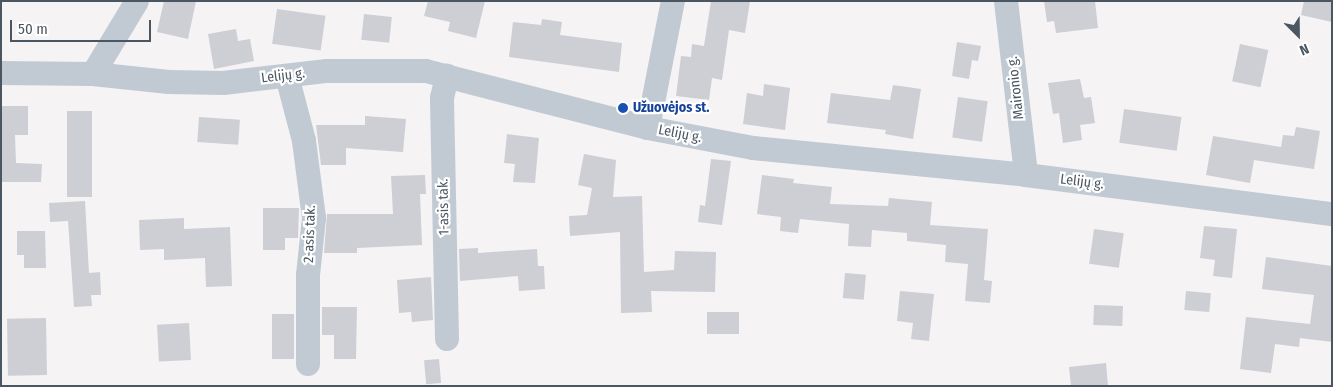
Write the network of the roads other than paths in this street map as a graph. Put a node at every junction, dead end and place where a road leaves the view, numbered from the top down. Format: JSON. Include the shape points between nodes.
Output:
{"nodes":[{"id":1,"x":137,"y":1,"type":"edge"},
{"id":2,"x":673,"y":1,"type":"edge"},
{"id":3,"x":1006,"y":1,"type":"edge"},
{"id":4,"x":1,"y":73,"type":"edge"},
{"id":5,"x":93,"y":74,"type":"junction"},
{"id":6,"x":287,"y":76,"type":"junction"},
{"id":7,"x":448,"y":76,"type":"junction"},
{"id":8,"x":648,"y":128,"type":"junction"},
{"id":9,"x":1026,"y":175,"type":"junction"},
{"id":10,"x":1332,"y":214,"type":"edge"},
{"id":11,"x":447,"y":339,"type":"dead end"},
{"id":12,"x":308,"y":364,"type":"dead end"}],
"edges":[{"from":1,"to":5,"type":"street"},
{"from":2,"to":8,"type":"street"},
{"from":3,"to":9,"type":"street","name":"Maironio g."},
{"from":4,"to":5,"type":"street","name":"Lelijų g."},
{"from":5,"to":6,"type":"street","name":"Lelijų g.","via":[[169,82],[223,83]]},
{"from":6,"to":7,"type":"street","name":"Lelijų g.","via":[[327,71],[426,71]]},
{"from":6,"to":12,"type":"street","name":"2-asis tak.","via":[[304,141],[314,218],[308,275]]},
{"from":7,"to":8,"type":"street","name":"Lelijų g."},
{"from":7,"to":11,"type":"street","name":"1-asis tak.","via":[[442,98]]},
{"from":8,"to":9,"type":"street","name":"Lelijų g.","via":[[753,148]]},
{"from":9,"to":10,"type":"street","name":"Lelijų g."}]}
